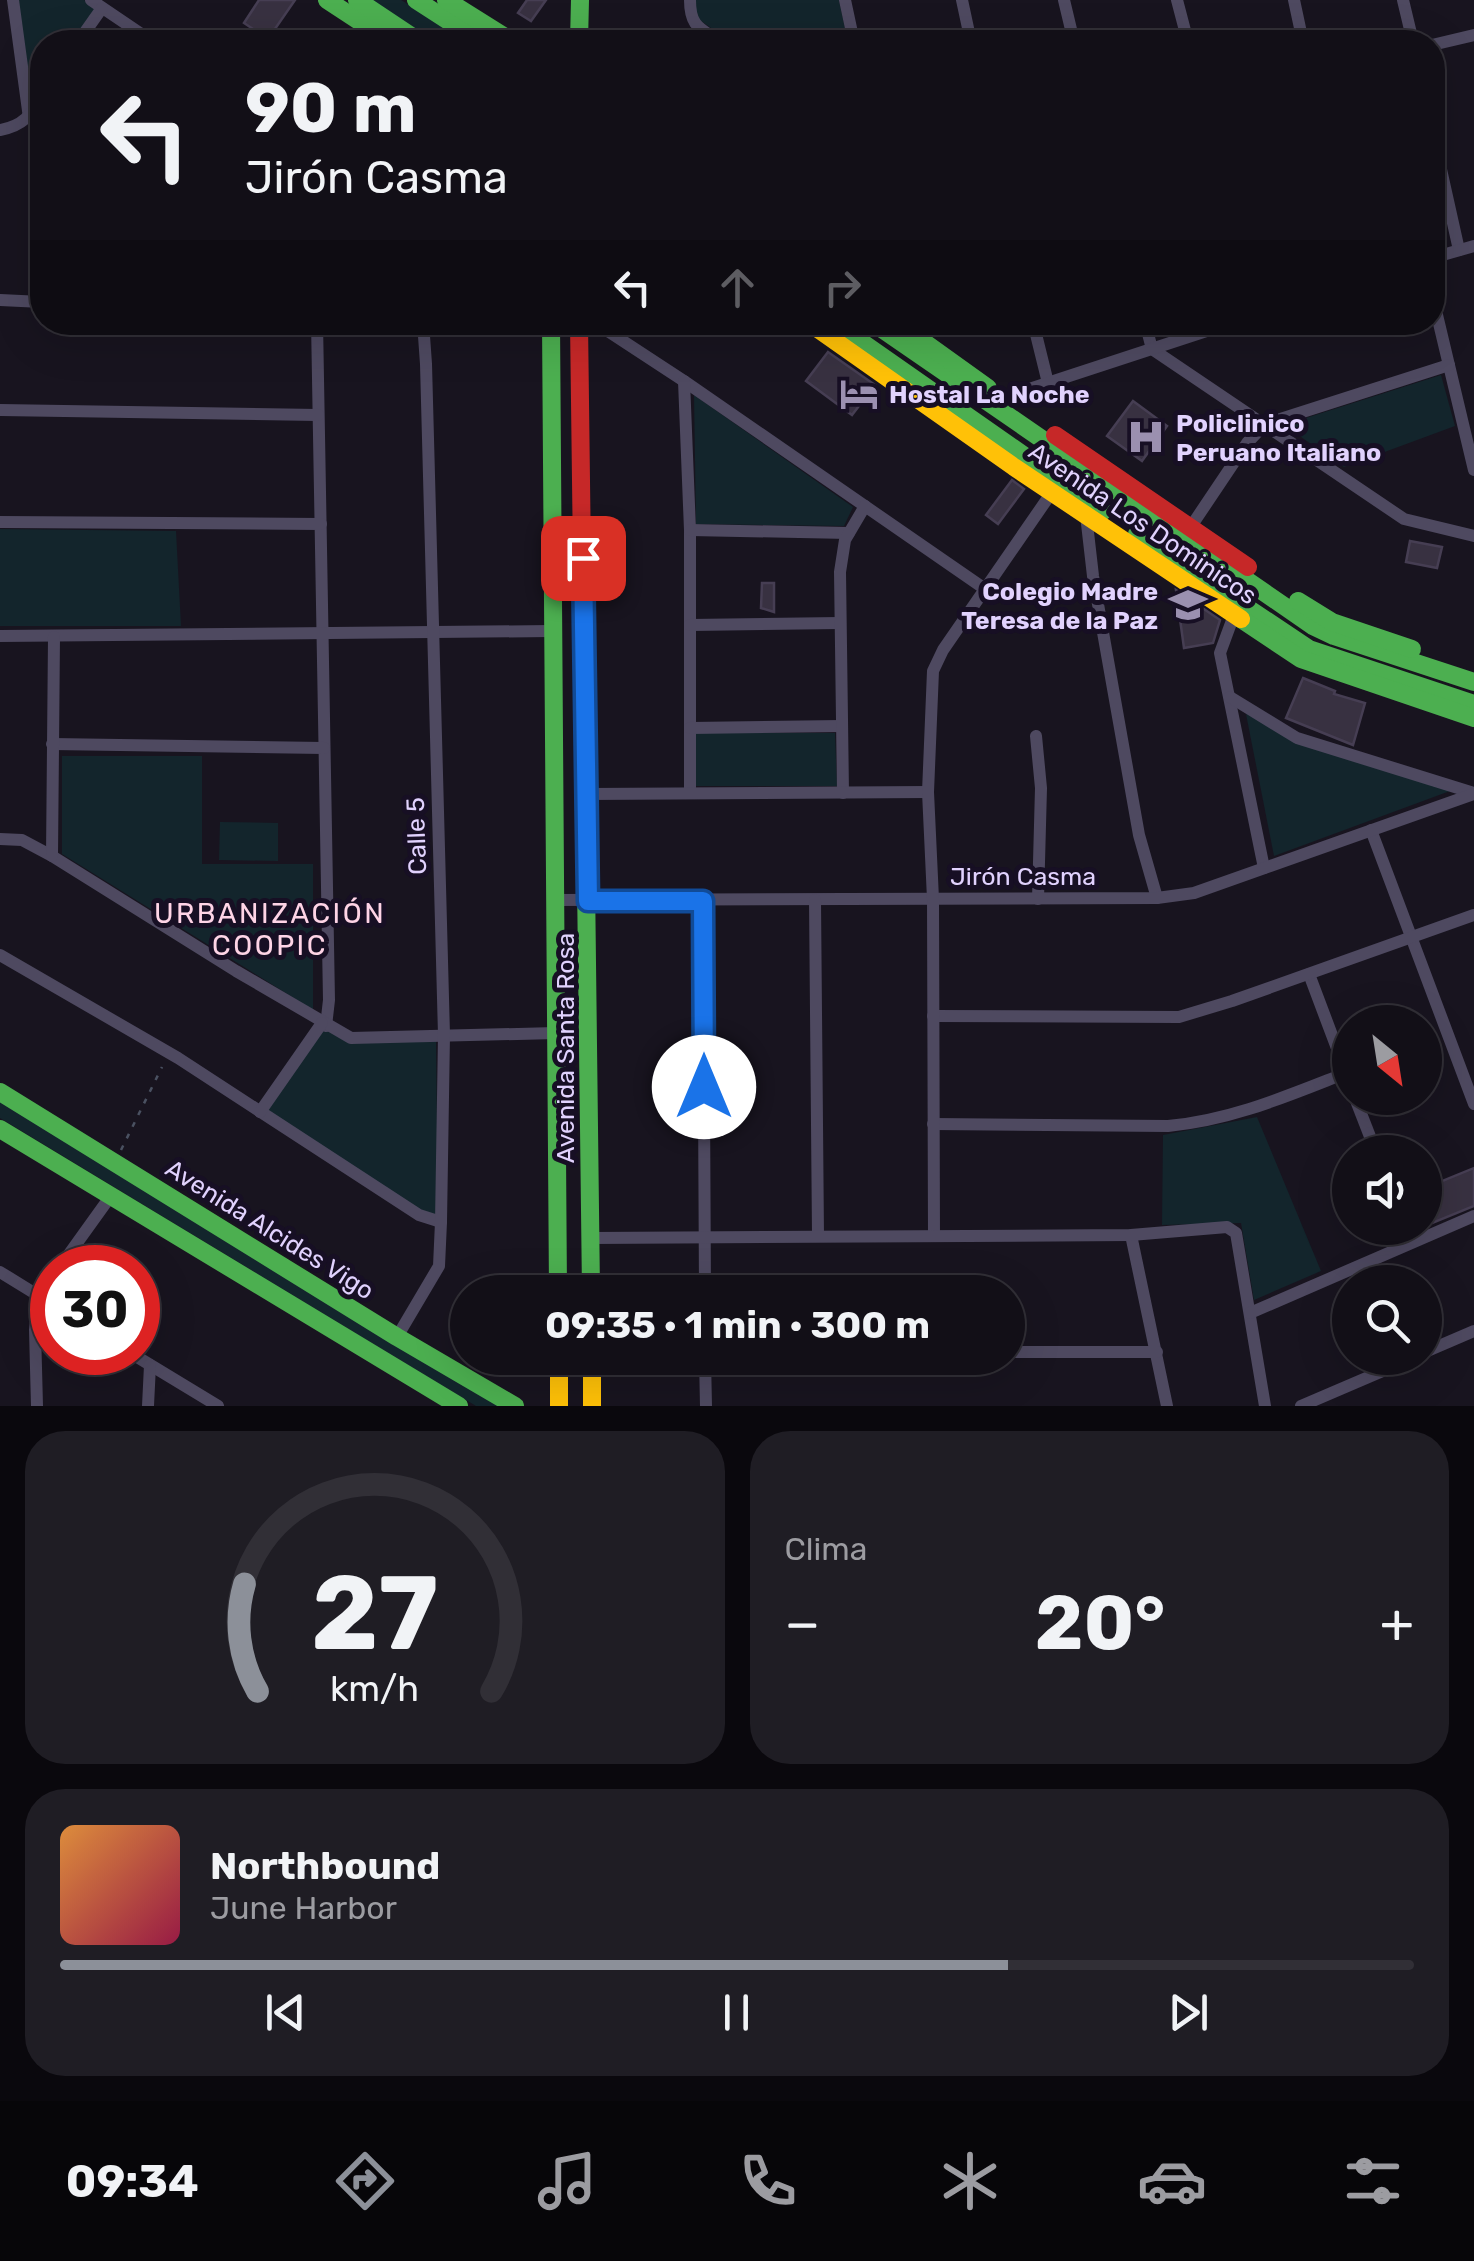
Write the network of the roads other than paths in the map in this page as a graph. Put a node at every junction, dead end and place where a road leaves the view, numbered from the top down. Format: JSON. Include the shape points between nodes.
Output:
{"nodes":[{"id":1,"x":12,"y":0,"type":"edge"},
{"id":2,"x":328,"y":0,"type":"edge"},
{"id":3,"x":357,"y":0,"type":"edge"},
{"id":4,"x":416,"y":0,"type":"edge"},
{"id":5,"x":446,"y":0,"type":"edge"},
{"id":6,"x":580,"y":0,"type":"edge"},
{"id":7,"x":690,"y":0,"type":"edge"},
{"id":8,"x":844,"y":0,"type":"edge"},
{"id":9,"x":962,"y":0,"type":"edge"},
{"id":10,"x":1064,"y":0,"type":"edge"},
{"id":11,"x":1177,"y":0,"type":"edge"},
{"id":12,"x":1294,"y":0,"type":"edge"},
{"id":13,"x":1402,"y":0,"type":"edge"},
{"id":14,"x":97,"y":4,"type":"edge"},
{"id":15,"x":84,"y":30,"type":"edge"},
{"id":16,"x":135,"y":30,"type":"edge"},
{"id":17,"x":372,"y":30,"type":"edge"},
{"id":18,"x":402,"y":30,"type":"edge"},
{"id":19,"x":463,"y":30,"type":"edge"},
{"id":20,"x":495,"y":30,"type":"edge"},
{"id":21,"x":579,"y":30,"type":"edge"},
{"id":22,"x":704,"y":30,"type":"edge"},
{"id":23,"x":851,"y":30,"type":"edge"},
{"id":24,"x":968,"y":30,"type":"edge"},
{"id":25,"x":1071,"y":30,"type":"edge"},
{"id":26,"x":1185,"y":30,"type":"edge"},
{"id":27,"x":1300,"y":30,"type":"edge"},
{"id":28,"x":1410,"y":30,"type":"edge"},
{"id":29,"x":1474,"y":35,"type":"edge"},
{"id":30,"x":1445,"y":42,"type":"edge"},
{"id":31,"x":30,"y":115,"type":"edge"},
{"id":32,"x":28,"y":118,"type":"junction"},
{"id":33,"x":0,"y":130,"type":"edge"},
{"id":34,"x":1445,"y":185,"type":"edge"},
{"id":35,"x":1474,"y":246,"type":"edge"},
{"id":36,"x":1460,"y":250,"type":"junction"},
{"id":37,"x":1445,"y":254,"type":"edge"},
{"id":38,"x":0,"y":300,"type":"edge"},
{"id":39,"x":30,"y":301,"type":"edge"},
{"id":40,"x":317,"y":335,"type":"edge"},
{"id":41,"x":422,"y":335,"type":"edge"},
{"id":42,"x":551,"y":335,"type":"edge"},
{"id":43,"x":579,"y":335,"type":"edge"},
{"id":44,"x":614,"y":335,"type":"edge"},
{"id":45,"x":826,"y":335,"type":"edge"},
{"id":46,"x":851,"y":335,"type":"edge"},
{"id":47,"x":891,"y":335,"type":"edge"},
{"id":48,"x":914,"y":335,"type":"edge"},
{"id":49,"x":1037,"y":335,"type":"edge"},
{"id":50,"x":1148,"y":335,"type":"edge"},
{"id":51,"x":1195,"y":335,"type":"edge"},
{"id":52,"x":1442,"y":335,"type":"edge"},
{"id":53,"x":1152,"y":349,"type":"junction"},
{"id":54,"x":1449,"y":366,"type":"junction"},
{"id":55,"x":684,"y":380,"type":"junction"},
{"id":56,"x":1048,"y":383,"type":"junction"},
{"id":57,"x":1002,"y":398,"type":"junction"},
{"id":58,"x":0,"y":410,"type":"edge"},
{"id":59,"x":318,"y":414,"type":"junction"},
{"id":60,"x":1265,"y":424,"type":"junction"},
{"id":61,"x":1014,"y":467,"type":"junction"},
{"id":62,"x":1474,"y":470,"type":"edge"},
{"id":63,"x":1045,"y":472,"type":"junction"},
{"id":64,"x":1131,"y":487,"type":"junction"},
{"id":65,"x":1052,"y":492,"type":"junction"},
{"id":66,"x":865,"y":506,"type":"junction"},
{"id":67,"x":1147,"y":514,"type":"junction"},
{"id":68,"x":1086,"y":515,"type":"junction"},
{"id":69,"x":0,"y":522,"type":"edge"},
{"id":70,"x":321,"y":524,"type":"junction"},
{"id":71,"x":1190,"y":528,"type":"junction"},
{"id":72,"x":690,"y":530,"type":"junction"},
{"id":73,"x":849,"y":533,"type":"junction"},
{"id":74,"x":1474,"y":536,"type":"edge"},
{"id":75,"x":985,"y":589,"type":"junction"},
{"id":76,"x":1234,"y":615,"type":"junction"},
{"id":77,"x":840,"y":622,"type":"junction"},
{"id":78,"x":690,"y":625,"type":"junction"},
{"id":79,"x":551,"y":631,"type":"junction"},
{"id":80,"x":432,"y":634,"type":"junction"},
{"id":81,"x":0,"y":636,"type":"edge"},
{"id":82,"x":323,"y":636,"type":"junction"},
{"id":83,"x":54,"y":637,"type":"junction"},
{"id":84,"x":1474,"y":669,"type":"edge"},
{"id":85,"x":1395,"y":679,"type":"junction"},
{"id":86,"x":1362,"y":681,"type":"junction"},
{"id":87,"x":1474,"y":682,"type":"edge"},
{"id":88,"x":1230,"y":697,"type":"junction"},
{"id":89,"x":1474,"y":704,"type":"edge"},
{"id":90,"x":1474,"y":718,"type":"edge"},
{"id":91,"x":842,"y":726,"type":"junction"},
{"id":92,"x":690,"y":728,"type":"junction"},
{"id":93,"x":1036,"y":736,"type":"dead end"},
{"id":94,"x":52,"y":744,"type":"junction"},
{"id":95,"x":324,"y":748,"type":"junction"},
{"id":96,"x":690,"y":792,"type":"junction"},
{"id":97,"x":843,"y":792,"type":"junction"},
{"id":98,"x":928,"y":792,"type":"junction"},
{"id":99,"x":587,"y":794,"type":"junction"},
{"id":100,"x":1474,"y":794,"type":"edge"},
{"id":101,"x":1371,"y":830,"type":"junction"},
{"id":102,"x":0,"y":839,"type":"edge"},
{"id":103,"x":52,"y":856,"type":"junction"},
{"id":104,"x":1264,"y":868,"type":"junction"},
{"id":105,"x":933,"y":898,"type":"junction"},
{"id":106,"x":1157,"y":898,"type":"junction"},
{"id":107,"x":1038,"y":899,"type":"junction"},
{"id":108,"x":555,"y":900,"type":"junction"},
{"id":109,"x":815,"y":900,"type":"junction"},
{"id":110,"x":588,"y":901,"type":"junction"},
{"id":111,"x":703,"y":901,"type":"junction"},
{"id":112,"x":1474,"y":914,"type":"edge"},
{"id":113,"x":1413,"y":937,"type":"junction"},
{"id":114,"x":0,"y":954,"type":"edge"},
{"id":115,"x":1308,"y":974,"type":"junction"},
{"id":116,"x":933,"y":1016,"type":"junction"},
{"id":117,"x":324,"y":1024,"type":"junction"},
{"id":118,"x":556,"y":1033,"type":"junction"},
{"id":119,"x":444,"y":1036,"type":"junction"},
{"id":120,"x":1332,"y":1036,"type":"edge"},
{"id":121,"x":1332,"y":1083,"type":"edge"},
{"id":122,"x":0,"y":1092,"type":"edge"},
{"id":123,"x":1474,"y":1104,"type":"edge"},
{"id":124,"x":260,"y":1112,"type":"junction"},
{"id":125,"x":933,"y":1124,"type":"junction"},
{"id":126,"x":0,"y":1129,"type":"edge"},
{"id":127,"x":110,"y":1196,"type":"junction"},
{"id":128,"x":1474,"y":1216,"type":"edge"},
{"id":129,"x":440,"y":1222,"type":"junction"},
{"id":130,"x":1442,"y":1230,"type":"edge"},
{"id":131,"x":704,"y":1236,"type":"junction"},
{"id":132,"x":818,"y":1236,"type":"junction"},
{"id":133,"x":934,"y":1236,"type":"junction"},
{"id":134,"x":1130,"y":1236,"type":"junction"},
{"id":135,"x":591,"y":1238,"type":"junction"},
{"id":136,"x":75,"y":1245,"type":"edge"},
{"id":137,"x":1409,"y":1245,"type":"edge"},
{"id":138,"x":0,"y":1272,"type":"edge"},
{"id":139,"x":558,"y":1275,"type":"edge"},
{"id":140,"x":592,"y":1275,"type":"edge"},
{"id":141,"x":705,"y":1275,"type":"edge"},
{"id":142,"x":30,"y":1291,"type":"edge"},
{"id":143,"x":1250,"y":1314,"type":"junction"},
{"id":144,"x":1474,"y":1331,"type":"edge"},
{"id":145,"x":397,"y":1337,"type":"junction"},
{"id":146,"x":1442,"y":1345,"type":"edge"},
{"id":147,"x":1025,"y":1352,"type":"edge"},
{"id":148,"x":1157,"y":1352,"type":"junction"},
{"id":149,"x":160,"y":1372,"type":"edge"},
{"id":150,"x":36,"y":1375,"type":"edge"},
{"id":151,"x":150,"y":1375,"type":"edge"},
{"id":152,"x":559,"y":1375,"type":"edge"},
{"id":153,"x":592,"y":1375,"type":"edge"},
{"id":154,"x":706,"y":1375,"type":"edge"},
{"id":155,"x":1373,"y":1375,"type":"edge"},
{"id":156,"x":37,"y":1406,"type":"edge"},
{"id":157,"x":148,"y":1406,"type":"edge"},
{"id":158,"x":218,"y":1406,"type":"edge"},
{"id":159,"x":459,"y":1406,"type":"edge"},
{"id":160,"x":516,"y":1406,"type":"edge"},
{"id":161,"x":560,"y":1406,"type":"edge"},
{"id":162,"x":592,"y":1406,"type":"edge"},
{"id":163,"x":706,"y":1406,"type":"edge"},
{"id":164,"x":1167,"y":1406,"type":"edge"},
{"id":165,"x":1265,"y":1406,"type":"edge"},
{"id":166,"x":1300,"y":1406,"type":"edge"}],
"edges":[{"from":1,"to":32,"type":"street"},
{"from":2,"to":17,"type":"main road"},
{"from":3,"to":18,"type":"main road"},
{"from":4,"to":19,"type":"main road"},
{"from":5,"to":20,"type":"main road"},
{"from":6,"to":21,"type":"main road"},
{"from":7,"to":22,"type":"street","via":[[690,18]]},
{"from":8,"to":23,"type":"street"},
{"from":9,"to":24,"type":"street"},
{"from":10,"to":25,"type":"street"},
{"from":11,"to":26,"type":"street"},
{"from":12,"to":27,"type":"street"},
{"from":13,"to":28,"type":"street"},
{"from":14,"to":15,"type":"street"},
{"from":14,"to":16,"type":"street"},
{"from":29,"to":30,"type":"street"},
{"from":31,"to":32,"type":"street"},
{"from":32,"to":33,"type":"street"},
{"from":34,"to":36,"type":"street"},
{"from":35,"to":36,"type":"street"},
{"from":36,"to":37,"type":"street"},
{"from":38,"to":39,"type":"street"},
{"from":40,"to":59,"type":"street"},
{"from":41,"to":80,"type":"street","name":"Calle 5"},
{"from":42,"to":79,"type":"main road","name":"Avenida Santa Rosa"},
{"from":43,"to":99,"type":"main road","name":"Avenida Santa Rosa"},
{"from":44,"to":55,"type":"street"},
{"from":45,"to":61,"type":"main road","name":"Avenida Los Dominicos"},
{"from":46,"to":63,"type":"main road","name":"Avenida Los Dominicos"},
{"from":47,"to":67,"type":"main road","name":"Avenida Los Dominicos"},
{"from":48,"to":57,"type":"main road","name":"Avenida Los Dominicos"},
{"from":49,"to":56,"type":"street"},
{"from":50,"to":53,"type":"street"},
{"from":51,"to":53,"type":"street"},
{"from":52,"to":54,"type":"street"},
{"from":53,"to":56,"type":"street"},
{"from":53,"to":60,"type":"street"},
{"from":54,"to":60,"type":"street"},
{"from":54,"to":62,"type":"street"},
{"from":55,"to":66,"type":"street"},
{"from":55,"to":72,"type":"street"},
{"from":56,"to":57,"type":"street"},
{"from":57,"to":64,"type":"main road","name":"Avenida Los Dominicos"},
{"from":58,"to":59,"type":"street"},
{"from":59,"to":70,"type":"street"},
{"from":60,"to":71,"type":"street"},
{"from":60,"to":74,"type":"street","via":[[1404,519]]},
{"from":61,"to":63,"type":"main road"},
{"from":61,"to":65,"type":"main road","name":"Avenida Los Dominicos"},
{"from":63,"to":85,"type":"main road","name":"Avenida Los Dominicos","via":[[1304,646]]},
{"from":64,"to":67,"type":"main road"},
{"from":64,"to":71,"type":"main road","name":"Avenida Los Dominicos"},
{"from":65,"to":68,"type":"main road","name":"Avenida Los Dominicos"},
{"from":65,"to":75,"type":"street"},
{"from":66,"to":73,"type":"street"},
{"from":66,"to":75,"type":"street"},
{"from":67,"to":87,"type":"main road","name":"Avenida Los Dominicos","via":[[1320,630]]},
{"from":68,"to":76,"type":"main road","name":"Avenida Los Dominicos"},
{"from":68,"to":106,"type":"street","via":[[1136,816]]},
{"from":69,"to":70,"type":"street"},
{"from":70,"to":82,"type":"street"},
{"from":71,"to":84,"type":"main road","name":"Avenida Los Dominicos","via":[[1332,622]]},
{"from":72,"to":73,"type":"street"},
{"from":72,"to":78,"type":"street"},
{"from":73,"to":77,"type":"street","via":[[840,572]]},
{"from":75,"to":98,"type":"street","via":[[933,672]]},
{"from":76,"to":86,"type":"main road","name":"Avenida Los Dominicos","via":[[1301,659]]},
{"from":76,"to":88,"type":"street","via":[[1220,653]]},
{"from":77,"to":78,"type":"street"},
{"from":77,"to":91,"type":"street"},
{"from":78,"to":92,"type":"street"},
{"from":79,"to":80,"type":"street"},
{"from":79,"to":108,"type":"main road","name":"Avenida Santa Rosa"},
{"from":80,"to":82,"type":"street"},
{"from":80,"to":119,"type":"street","name":"Calle 5"},
{"from":81,"to":83,"type":"street"},
{"from":82,"to":83,"type":"street"},
{"from":82,"to":95,"type":"street"},
{"from":83,"to":94,"type":"street"},
{"from":85,"to":86,"type":"main road"},
{"from":85,"to":89,"type":"main road","name":"Avenida Los Dominicos"},
{"from":86,"to":90,"type":"main road","name":"Avenida Los Dominicos"},
{"from":88,"to":100,"type":"street","via":[[1297,738]]},
{"from":88,"to":104,"type":"street"},
{"from":91,"to":92,"type":"street"},
{"from":91,"to":97,"type":"street"},
{"from":92,"to":96,"type":"street"},
{"from":93,"to":107,"type":"street"},
{"from":94,"to":95,"type":"street"},
{"from":94,"to":103,"type":"street"},
{"from":95,"to":117,"type":"street"},
{"from":96,"to":97,"type":"street"},
{"from":96,"to":99,"type":"street"},
{"from":97,"to":98,"type":"street"},
{"from":98,"to":105,"type":"street"},
{"from":99,"to":110,"type":"main road","name":"Avenida Santa Rosa"},
{"from":100,"to":101,"type":"street","name":"Jirón Casma"},
{"from":101,"to":104,"type":"street","name":"Jirón Casma"},
{"from":101,"to":113,"type":"street"},
{"from":102,"to":103,"type":"street","via":[[22,840]]},
{"from":103,"to":117,"type":"street"},
{"from":104,"to":106,"type":"street","name":"Jirón Casma","via":[[1194,893]]},
{"from":105,"to":107,"type":"street","name":"Jirón Casma"},
{"from":105,"to":109,"type":"street","name":"Jirón Casma"},
{"from":105,"to":116,"type":"street"},
{"from":106,"to":107,"type":"street","name":"Jirón Casma"},
{"from":108,"to":110,"type":"street","name":"Jirón Casma"},
{"from":108,"to":118,"type":"main road","name":"Avenida Santa Rosa"},
{"from":109,"to":111,"type":"street","name":"Jirón Casma"},
{"from":109,"to":132,"type":"street"},
{"from":110,"to":111,"type":"street","name":"Jirón Casma"},
{"from":110,"to":135,"type":"main road","name":"Avenida Santa Rosa"},
{"from":111,"to":131,"type":"street"},
{"from":112,"to":113,"type":"street"},
{"from":113,"to":115,"type":"street"},
{"from":113,"to":123,"type":"street"},
{"from":114,"to":124,"type":"street"},
{"from":115,"to":116,"type":"street","via":[[1179,1016]]},
{"from":115,"to":120,"type":"street"},
{"from":116,"to":125,"type":"street"},
{"from":117,"to":119,"type":"street","via":[[350,1038]]},
{"from":117,"to":124,"type":"street"},
{"from":118,"to":119,"type":"street"},
{"from":118,"to":139,"type":"main road","name":"Avenida Santa Rosa"},
{"from":119,"to":129,"type":"street","name":"Calle 5"},
{"from":121,"to":125,"type":"street","via":[[1238,1114],[1168,1126]]},
{"from":122,"to":145,"type":"main road","name":"Avenida Alcides Vigo"},
{"from":124,"to":129,"type":"street"},
{"from":125,"to":133,"type":"street"},
{"from":126,"to":127,"type":"main road","name":"Avenida Alcides Vigo"},
{"from":127,"to":136,"type":"street"},
{"from":127,"to":159,"type":"main road","name":"Avenida Alcides Vigo"},
{"from":128,"to":130,"type":"street"},
{"from":129,"to":145,"type":"street","name":"Calle 5","via":[[439,1266]]},
{"from":131,"to":132,"type":"street"},
{"from":131,"to":135,"type":"street"},
{"from":131,"to":141,"type":"street"},
{"from":132,"to":133,"type":"street"},
{"from":133,"to":134,"type":"street"},
{"from":134,"to":143,"type":"street","via":[[1232,1230]]},
{"from":134,"to":148,"type":"street"},
{"from":135,"to":140,"type":"main road","name":"Avenida Santa Rosa"},
{"from":137,"to":143,"type":"street"},
{"from":138,"to":142,"type":"street"},
{"from":143,"to":165,"type":"street"},
{"from":144,"to":146,"type":"street"},
{"from":145,"to":160,"type":"main road","name":"Avenida Alcides Vigo"},
{"from":147,"to":148,"type":"street"},
{"from":148,"to":164,"type":"street"},
{"from":149,"to":158,"type":"street"},
{"from":150,"to":156,"type":"street"},
{"from":151,"to":157,"type":"street"},
{"from":152,"to":161,"type":"main road"},
{"from":153,"to":162,"type":"main road"},
{"from":154,"to":163,"type":"street"},
{"from":155,"to":166,"type":"street"}]}
